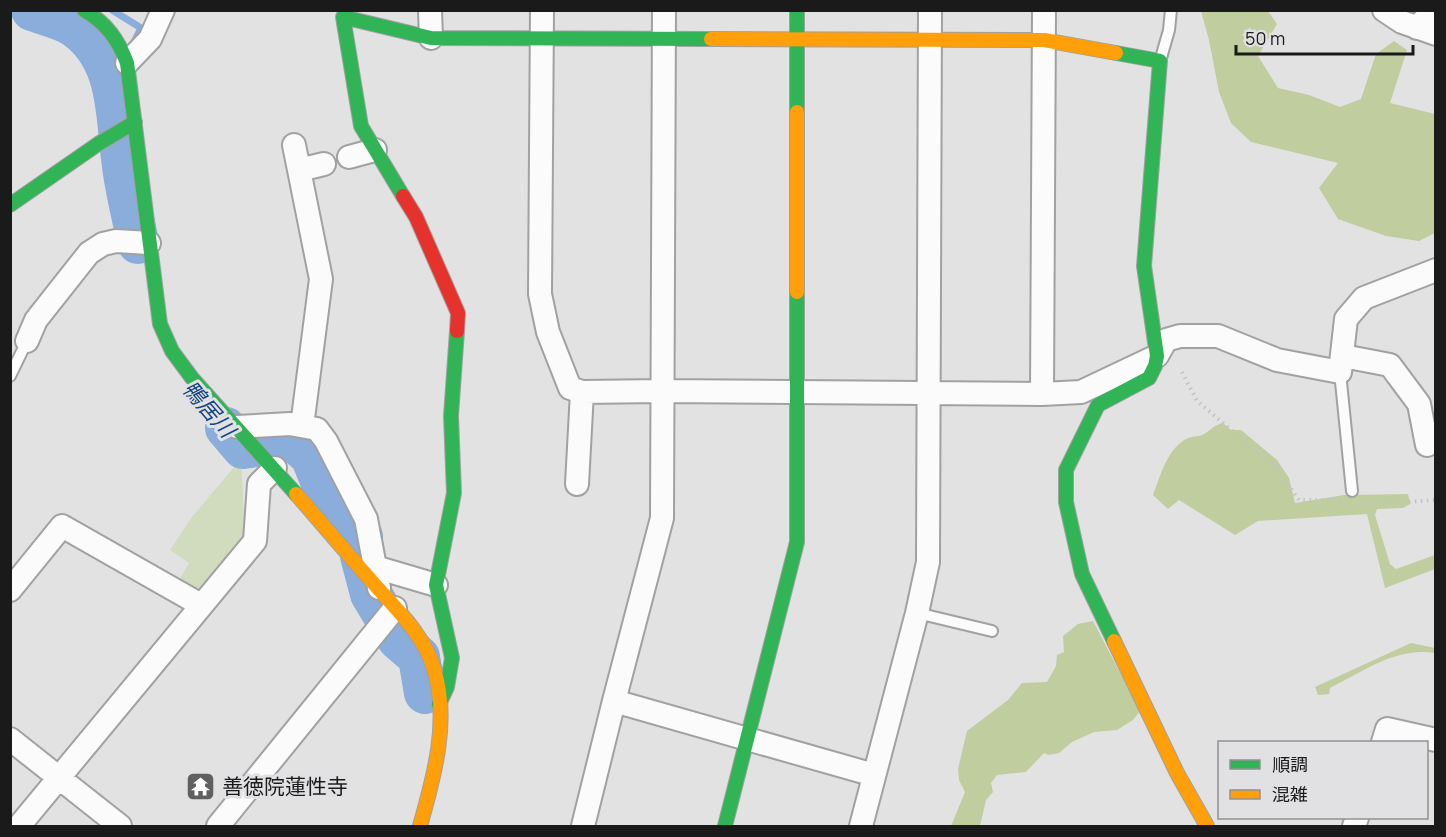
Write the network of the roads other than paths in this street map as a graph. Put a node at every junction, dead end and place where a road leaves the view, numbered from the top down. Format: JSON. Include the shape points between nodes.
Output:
{"nodes":[{"id":1,"x":84,"y":10,"type":"edge"},
{"id":2,"x":163,"y":10,"type":"edge"},
{"id":3,"x":430,"y":10,"type":"edge"},
{"id":4,"x":542,"y":10,"type":"edge"},
{"id":5,"x":664,"y":10,"type":"edge"},
{"id":6,"x":797,"y":10,"type":"edge"},
{"id":7,"x":930,"y":10,"type":"edge"},
{"id":8,"x":1044,"y":10,"type":"edge"},
{"id":9,"x":1172,"y":10,"type":"edge"},
{"id":10,"x":1384,"y":10,"type":"edge"},
{"id":11,"x":1433,"y":10,"type":"edge"},
{"id":12,"x":1426,"y":31,"type":"edge"},
{"id":13,"x":431,"y":38,"type":"junction"},
{"id":14,"x":543,"y":38,"type":"junction"},
{"id":15,"x":665,"y":39,"type":"junction"},
{"id":16,"x":797,"y":40,"type":"junction"},
{"id":17,"x":1044,"y":40,"type":"junction"},
{"id":18,"x":930,"y":41,"type":"junction"},
{"id":19,"x":1160,"y":61,"type":"junction"},
{"id":20,"x":127,"y":63,"type":"junction"},
{"id":21,"x":135,"y":122,"type":"junction"},
{"id":22,"x":294,"y":145,"type":"dead end"},
{"id":23,"x":375,"y":150,"type":"junction"},
{"id":24,"x":349,"y":157,"type":"dead end"},
{"id":25,"x":324,"y":164,"type":"dead end"},
{"id":26,"x":299,"y":170,"type":"junction"},
{"id":27,"x":10,"y":205,"type":"edge"},
{"id":28,"x":149,"y":243,"type":"junction"},
{"id":29,"x":1436,"y":270,"type":"edge"},
{"id":30,"x":27,"y":341,"type":"joint"},
{"id":31,"x":1161,"y":348,"type":"junction"},
{"id":32,"x":1341,"y":364,"type":"junction"},
{"id":33,"x":10,"y":376,"type":"edge"},
{"id":34,"x":662,"y":391,"type":"junction"},
{"id":35,"x":582,"y":392,"type":"junction"},
{"id":36,"x":929,"y":392,"type":"junction"},
{"id":37,"x":796,"y":393,"type":"junction"},
{"id":38,"x":1042,"y":394,"type":"junction"},
{"id":39,"x":302,"y":426,"type":"junction"},
{"id":40,"x":237,"y":428,"type":"junction"},
{"id":41,"x":1427,"y":445,"type":"dead end"},
{"id":42,"x":275,"y":468,"type":"junction"},
{"id":43,"x":577,"y":484,"type":"dead end"},
{"id":44,"x":1352,"y":491,"type":"dead end"},
{"id":45,"x":375,"y":567,"type":"junction"},
{"id":46,"x":436,"y":585,"type":"junction"},
{"id":47,"x":10,"y":590,"type":"edge"},
{"id":48,"x":380,"y":591,"type":"junction"},
{"id":49,"x":201,"y":605,"type":"junction"},
{"id":50,"x":394,"y":608,"type":"junction"},
{"id":51,"x":917,"y":613,"type":"junction"},
{"id":52,"x":992,"y":631,"type":"dead end"},
{"id":53,"x":614,"y":701,"type":"junction"},
{"id":54,"x":439,"y":704,"type":"junction"},
{"id":55,"x":747,"y":738,"type":"junction"},
{"id":56,"x":10,"y":739,"type":"edge"},
{"id":57,"x":1436,"y":740,"type":"edge"},
{"id":58,"x":1383,"y":741,"type":"edge"},
{"id":59,"x":874,"y":775,"type":"junction"},
{"id":60,"x":58,"y":777,"type":"junction"},
{"id":61,"x":1202,"y":825,"type":"edge"},
{"id":62,"x":19,"y":826,"type":"edge"},
{"id":63,"x":120,"y":826,"type":"edge"},
{"id":64,"x":218,"y":826,"type":"edge"},
{"id":65,"x":420,"y":826,"type":"edge"},
{"id":66,"x":583,"y":826,"type":"edge"},
{"id":67,"x":725,"y":826,"type":"edge"},
{"id":68,"x":861,"y":826,"type":"edge"}],
"edges":[{"from":1,"to":20,"type":"street","via":[[112,32]]},
{"from":2,"to":20,"type":"street","via":[[150,39]]},
{"from":3,"to":13,"type":"street"},
{"from":4,"to":14,"type":"street"},
{"from":5,"to":15,"type":"street"},
{"from":6,"to":16,"type":"street"},
{"from":7,"to":18,"type":"street"},
{"from":8,"to":17,"type":"street"},
{"from":9,"to":19,"type":"lane"},
{"from":10,"to":12,"type":"street"},
{"from":11,"to":12,"type":"street"},
{"from":13,"to":14,"type":"street"},
{"from":13,"to":23,"type":"street","via":[[343,17],[361,126]]},
{"from":14,"to":15,"type":"street"},
{"from":14,"to":35,"type":"street","via":[[540,294],[548,332],[570,388]]},
{"from":15,"to":16,"type":"street"},
{"from":15,"to":34,"type":"street"},
{"from":16,"to":18,"type":"street"},
{"from":16,"to":37,"type":"street"},
{"from":17,"to":18,"type":"street"},
{"from":17,"to":19,"type":"street"},
{"from":17,"to":38,"type":"street"},
{"from":18,"to":36,"type":"street"},
{"from":19,"to":31,"type":"street","via":[[1144,266]]},
{"from":20,"to":21,"type":"street"},
{"from":21,"to":27,"type":"street"},
{"from":21,"to":28,"type":"street"},
{"from":22,"to":26,"type":"street"},
{"from":23,"to":24,"type":"street"},
{"from":23,"to":46,"type":"street","via":[[416,217],[458,314],[451,416],[454,493]]},
{"from":25,"to":26,"type":"street"},
{"from":26,"to":39,"type":"street","via":[[321,279]]},
{"from":28,"to":30,"type":"street","via":[[116,240],[89,253],[36,320]]},
{"from":28,"to":40,"type":"street","via":[[164,338]]},
{"from":29,"to":32,"type":"street","via":[[1364,298],[1346,319]]},
{"from":30,"to":33,"type":"lane"},
{"from":31,"to":32,"type":"street","via":[[1180,336],[1218,336],[1277,360]]},
{"from":31,"to":38,"type":"street","via":[[1081,392]]},
{"from":31,"to":61,"type":"street","via":[[1149,378],[1098,405],[1066,470],[1066,502],[1082,574]]},
{"from":32,"to":41,"type":"street","via":[[1390,365],[1419,404]]},
{"from":32,"to":44,"type":"lane"},
{"from":34,"to":35,"type":"street"},
{"from":34,"to":37,"type":"street"},
{"from":34,"to":53,"type":"street","via":[[662,518]]},
{"from":35,"to":43,"type":"street"},
{"from":36,"to":37,"type":"street"},
{"from":36,"to":38,"type":"street"},
{"from":36,"to":51,"type":"street","via":[[928,562]]},
{"from":37,"to":55,"type":"street","via":[[797,542]]},
{"from":39,"to":40,"type":"street"},
{"from":39,"to":45,"type":"street","via":[[317,429],[331,450],[366,519]]},
{"from":40,"to":42,"type":"street"},
{"from":42,"to":48,"type":"street"},
{"from":42,"to":49,"type":"street","via":[[259,484],[255,541]]},
{"from":45,"to":46,"type":"street"},
{"from":45,"to":48,"type":"street"},
{"from":46,"to":54,"type":"street","via":[[452,658],[447,687]]},
{"from":47,"to":49,"type":"street","via":[[62,526]]},
{"from":48,"to":50,"type":"street"},
{"from":49,"to":60,"type":"street"},
{"from":50,"to":54,"type":"street","via":[[423,646],[434,669]]},
{"from":50,"to":64,"type":"street"},
{"from":51,"to":52,"type":"lane"},
{"from":51,"to":59,"type":"street"},
{"from":53,"to":55,"type":"street"},
{"from":53,"to":66,"type":"street"},
{"from":54,"to":65,"type":"street","via":[[440,742]]},
{"from":55,"to":59,"type":"street"},
{"from":55,"to":67,"type":"street"},
{"from":56,"to":60,"type":"street"},
{"from":57,"to":58,"type":"street","via":[[1387,729]]},
{"from":59,"to":68,"type":"street"},
{"from":60,"to":62,"type":"street"},
{"from":60,"to":63,"type":"street"}]}
